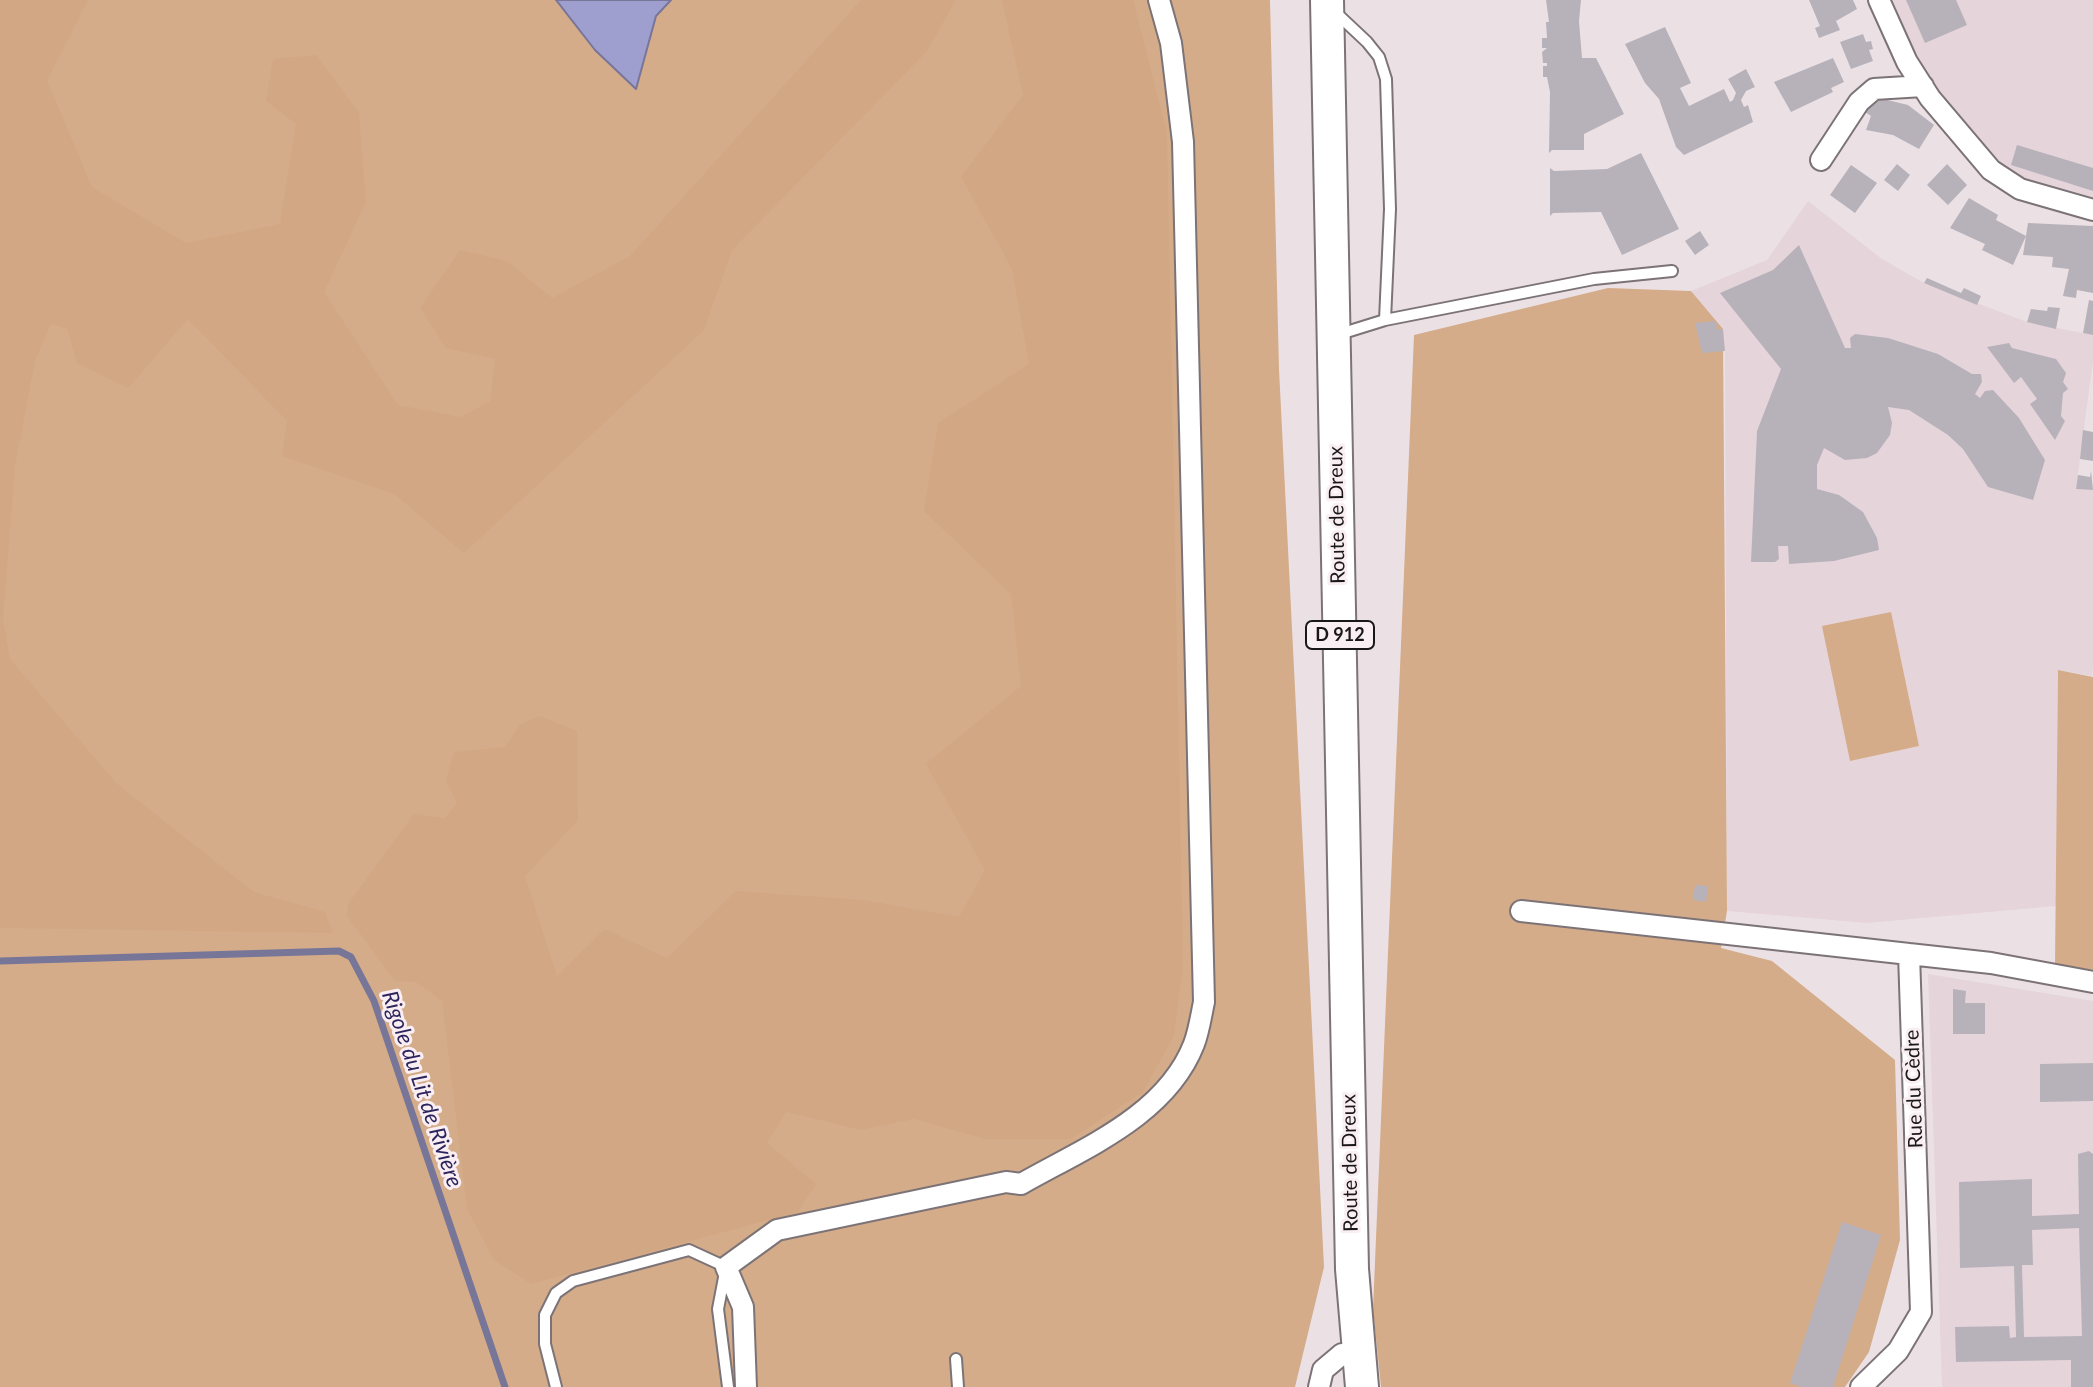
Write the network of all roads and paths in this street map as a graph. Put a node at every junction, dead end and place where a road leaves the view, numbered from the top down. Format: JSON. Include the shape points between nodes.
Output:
{"nodes":[{"id":1,"x":1159,"y":0,"type":"edge"},
{"id":2,"x":1879,"y":0,"type":"edge"},
{"id":3,"x":1327,"y":3,"type":"edge"},
{"id":4,"x":1923,"y":86,"type":"junction"},
{"id":5,"x":1821,"y":160,"type":"dead end"},
{"id":6,"x":2093,"y":210,"type":"edge"},
{"id":7,"x":1672,"y":271,"type":"dead end"},
{"id":8,"x":1385,"y":320,"type":"junction"},
{"id":9,"x":1334,"y":335,"type":"junction"},
{"id":10,"x":1521,"y":911,"type":"dead end"},
{"id":11,"x":1909,"y":954,"type":"junction"},
{"id":12,"x":2093,"y":982,"type":"edge"},
{"id":13,"x":726,"y":1267,"type":"junction"},
{"id":14,"x":1352,"y":1269,"type":"junction"},
{"id":15,"x":1342,"y":1354,"type":"junction"},
{"id":16,"x":956,"y":1359,"type":"dead end"},
{"id":17,"x":556,"y":1387,"type":"edge"},
{"id":18,"x":728,"y":1387,"type":"edge"},
{"id":19,"x":746,"y":1387,"type":"edge"},
{"id":20,"x":958,"y":1387,"type":"edge"},
{"id":21,"x":1319,"y":1387,"type":"edge"},
{"id":22,"x":1339,"y":1387,"type":"edge"},
{"id":23,"x":1362,"y":1387,"type":"edge"},
{"id":24,"x":1861,"y":1387,"type":"edge"}],
"edges":[{"from":1,"to":13,"type":"street","via":[[1171,43],[1183,142],[1204,1002],[1193,1045],[1168,1089],[1141,1114],[1021,1184],[1006,1182],[777,1230]]},
{"from":2,"to":4,"type":"street"},
{"from":3,"to":8,"type":"lane","via":[[1379,57],[1386,79],[1390,209]]},
{"from":3,"to":9,"type":"main road","name":"Route de Dreux","number":"D 912"},
{"from":4,"to":5,"type":"street","via":[[1874,89],[1859,102]]},
{"from":4,"to":6,"type":"street","via":[[1991,170],[2020,189]]},
{"from":7,"to":8,"type":"lane","via":[[1594,279]]},
{"from":8,"to":9,"type":"lane"},
{"from":9,"to":14,"type":"main road","name":"Route de Dreux","number":"D 912"},
{"from":10,"to":11,"type":"street"},
{"from":11,"to":12,"type":"street"},
{"from":11,"to":24,"type":"street","name":"Rue du Cèdre","via":[[1921,1312],[1909,1338]]},
{"from":13,"to":17,"type":"lane","via":[[689,1250],[573,1281],[556,1293],[545,1315],[545,1344]]},
{"from":13,"to":18,"type":"lane","via":[[718,1309]]},
{"from":13,"to":19,"type":"street","via":[[743,1307]]},
{"from":14,"to":15,"type":"main road","name":"Route de Dreux","number":"D 912"},
{"from":14,"to":23,"type":"main road","name":"Route de Dreux","number":"D 912"},
{"from":15,"to":21,"type":"street","via":[[1323,1370]]},
{"from":15,"to":22,"type":"main road","name":"Route de Dreux","number":"D 912"},
{"from":16,"to":20,"type":"lane"}]}
